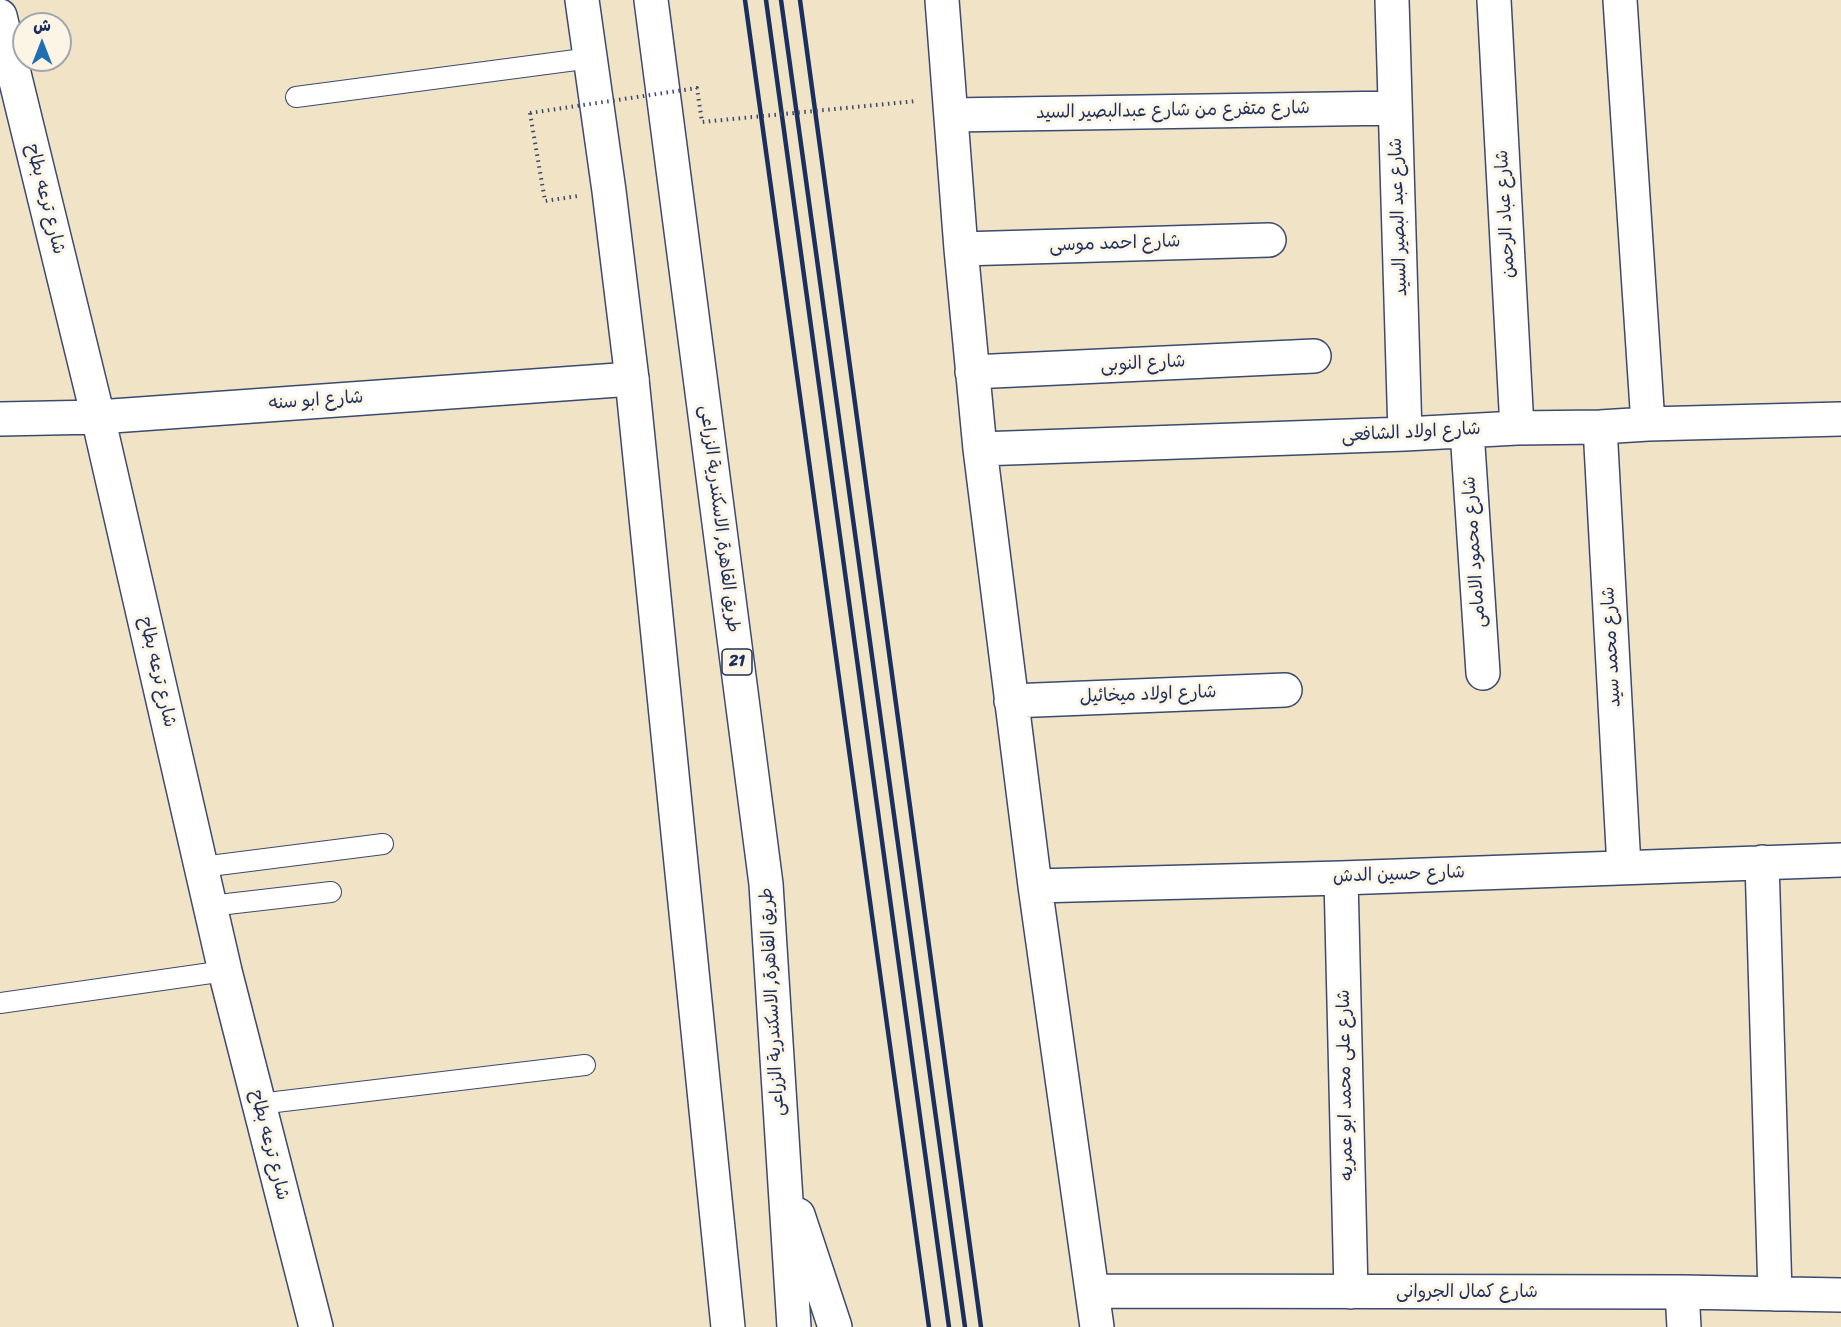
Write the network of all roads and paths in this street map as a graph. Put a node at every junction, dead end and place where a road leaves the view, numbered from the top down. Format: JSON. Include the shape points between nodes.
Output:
{"nodes":[{"id":1,"x":582,"y":0,"type":"edge"},
{"id":2,"x":651,"y":0,"type":"edge"},
{"id":3,"x":942,"y":0,"type":"edge"},
{"id":4,"x":1392,"y":0,"type":"edge"},
{"id":5,"x":1494,"y":0,"type":"edge"},
{"id":6,"x":1620,"y":0,"type":"edge"},
{"id":7,"x":0,"y":16,"type":"edge"},
{"id":8,"x":591,"y":58,"type":"junction"},
{"id":9,"x":296,"y":97,"type":"dead end"},
{"id":10,"x":917,"y":101,"type":"dead end"},
{"id":11,"x":1395,"y":108,"type":"junction"},
{"id":12,"x":951,"y":115,"type":"junction"},
{"id":13,"x":545,"y":201,"type":"dead end"},
{"id":14,"x":1269,"y":240,"type":"dead end"},
{"id":15,"x":961,"y":249,"type":"junction"},
{"id":16,"x":1314,"y":356,"type":"dead end"},
{"id":17,"x":972,"y":372,"type":"junction"},
{"id":18,"x":632,"y":379,"type":"junction"},
{"id":19,"x":98,"y":417,"type":"junction"},
{"id":20,"x":0,"y":419,"type":"edge"},
{"id":21,"x":1841,"y":419,"type":"edge"},
{"id":22,"x":1648,"y":424,"type":"junction"},
{"id":23,"x":1600,"y":427,"type":"junction"},
{"id":24,"x":1517,"y":428,"type":"junction"},
{"id":25,"x":1467,"y":431,"type":"junction"},
{"id":26,"x":1406,"y":434,"type":"junction"},
{"id":27,"x":980,"y":449,"type":"junction"},
{"id":28,"x":1483,"y":673,"type":"dead end"},
{"id":29,"x":1285,"y":690,"type":"dead end"},
{"id":30,"x":1011,"y":700,"type":"junction"},
{"id":31,"x":383,"y":844,"type":"dead end"},
{"id":32,"x":1841,"y":860,"type":"edge"},
{"id":33,"x":1762,"y":862,"type":"junction"},
{"id":34,"x":201,"y":867,"type":"junction"},
{"id":35,"x":1624,"y":867,"type":"junction"},
{"id":36,"x":1341,"y":878,"type":"junction"},
{"id":37,"x":1035,"y":886,"type":"junction"},
{"id":38,"x":331,"y":891,"type":"dead end"},
{"id":39,"x":210,"y":906,"type":"junction"},
{"id":40,"x":225,"y":970,"type":"junction"},
{"id":41,"x":0,"y":1003,"type":"edge"},
{"id":42,"x":585,"y":1065,"type":"dead end"},
{"id":43,"x":259,"y":1104,"type":"junction"},
{"id":44,"x":782,"y":1164,"type":"junction"},
{"id":45,"x":1092,"y":1291,"type":"junction"},
{"id":46,"x":1351,"y":1292,"type":"junction"},
{"id":47,"x":1683,"y":1292,"type":"junction"},
{"id":48,"x":1775,"y":1294,"type":"junction"},
{"id":49,"x":1841,"y":1295,"type":"edge"},
{"id":50,"x":316,"y":1327,"type":"edge"},
{"id":51,"x":728,"y":1327,"type":"edge"},
{"id":52,"x":794,"y":1327,"type":"edge"},
{"id":53,"x":835,"y":1327,"type":"edge"},
{"id":54,"x":1097,"y":1327,"type":"edge"},
{"id":55,"x":1684,"y":1327,"type":"edge"}],
"edges":[{"from":1,"to":8,"type":"main road"},
{"from":2,"to":44,"type":"main road","name":"طريق القاهرة, الاسكندرية الزراعى","number":"21","via":[[766,884]]},
{"from":3,"to":12,"type":"main road"},
{"from":4,"to":11,"type":"main road","name":"شارع عبد البصير السيد"},
{"from":5,"to":24,"type":"main road","name":"شارع عباد الرحمن"},
{"from":6,"to":22,"type":"main road"},
{"from":7,"to":19,"type":"main road","name":"شارع ترعه بطاح"},
{"from":8,"to":9,"type":"lane"},
{"from":8,"to":18,"type":"main road"},
{"from":10,"to":13,"type":"path","bridge":true,"via":[[702,122],[697,88],[530,113]]},
{"from":11,"to":12,"type":"main road","name":"شارع متفرع من شارع عبدالبصير السيد"},
{"from":11,"to":26,"type":"main road","name":"شارع عبد البصير السيد"},
{"from":12,"to":15,"type":"main road"},
{"from":14,"to":15,"type":"main road","name":"شارع احمد موسى"},
{"from":15,"to":17,"type":"main road"},
{"from":16,"to":17,"type":"main road","name":"شارع النوبى"},
{"from":17,"to":27,"type":"main road"},
{"from":18,"to":19,"type":"main road","name":"شارع ابو سنه"},
{"from":18,"to":51,"type":"main road"},
{"from":19,"to":20,"type":"main road","name":"شارع ابو سنه"},
{"from":19,"to":34,"type":"main road","name":"شارع ترعه بطاح"},
{"from":21,"to":22,"type":"main road","name":"شارع اولاد الشافعى"},
{"from":22,"to":23,"type":"main road","name":"شارع اولاد الشافعى"},
{"from":23,"to":24,"type":"main road","name":"شارع اولاد الشافعى"},
{"from":23,"to":35,"type":"main road","name":"شارع محمد سيد"},
{"from":24,"to":25,"type":"main road","name":"شارع اولاد الشافعى"},
{"from":25,"to":26,"type":"main road","name":"شارع اولاد الشافعى"},
{"from":25,"to":28,"type":"main road","name":"شارع محمود الامامى"},
{"from":26,"to":27,"type":"main road","name":"شارع اولاد الشافعى"},
{"from":27,"to":30,"type":"main road"},
{"from":29,"to":30,"type":"main road","name":"شارع اولاد ميخائيل"},
{"from":30,"to":37,"type":"main road"},
{"from":31,"to":34,"type":"lane"},
{"from":32,"to":33,"type":"main road","name":"شارع حسين الدش"},
{"from":33,"to":35,"type":"main road","name":"شارع حسين الدش"},
{"from":33,"to":48,"type":"main road"},
{"from":34,"to":39,"type":"main road","name":"شارع ترعه بطاح"},
{"from":35,"to":36,"type":"main road","name":"شارع حسين الدش"},
{"from":36,"to":37,"type":"main road","name":"شارع حسين الدش"},
{"from":36,"to":46,"type":"main road","name":"شارع على محمد ابو عمريه"},
{"from":37,"to":45,"type":"main road"},
{"from":38,"to":39,"type":"lane"},
{"from":39,"to":40,"type":"main road","name":"شارع ترعه بطاح"},
{"from":40,"to":41,"type":"lane"},
{"from":40,"to":43,"type":"main road","name":"شارع ترعه بطاح"},
{"from":42,"to":43,"type":"lane"},
{"from":43,"to":50,"type":"main road","name":"شارع ترعه بطاح"},
{"from":44,"to":52,"type":"main road","name":"طريق القاهرة, الاسكندرية الزراعى","number":"21"},
{"from":44,"to":53,"type":"main road"},
{"from":45,"to":46,"type":"main road","name":"شارع كمال الجروانى"},
{"from":45,"to":54,"type":"main road"},
{"from":46,"to":47,"type":"main road","name":"شارع كمال الجروانى"},
{"from":47,"to":48,"type":"main road","name":"شارع كمال الجروانى"},
{"from":47,"to":55,"type":"main road"},
{"from":48,"to":49,"type":"main road","name":"شارع كمال الجروانى"}]}
